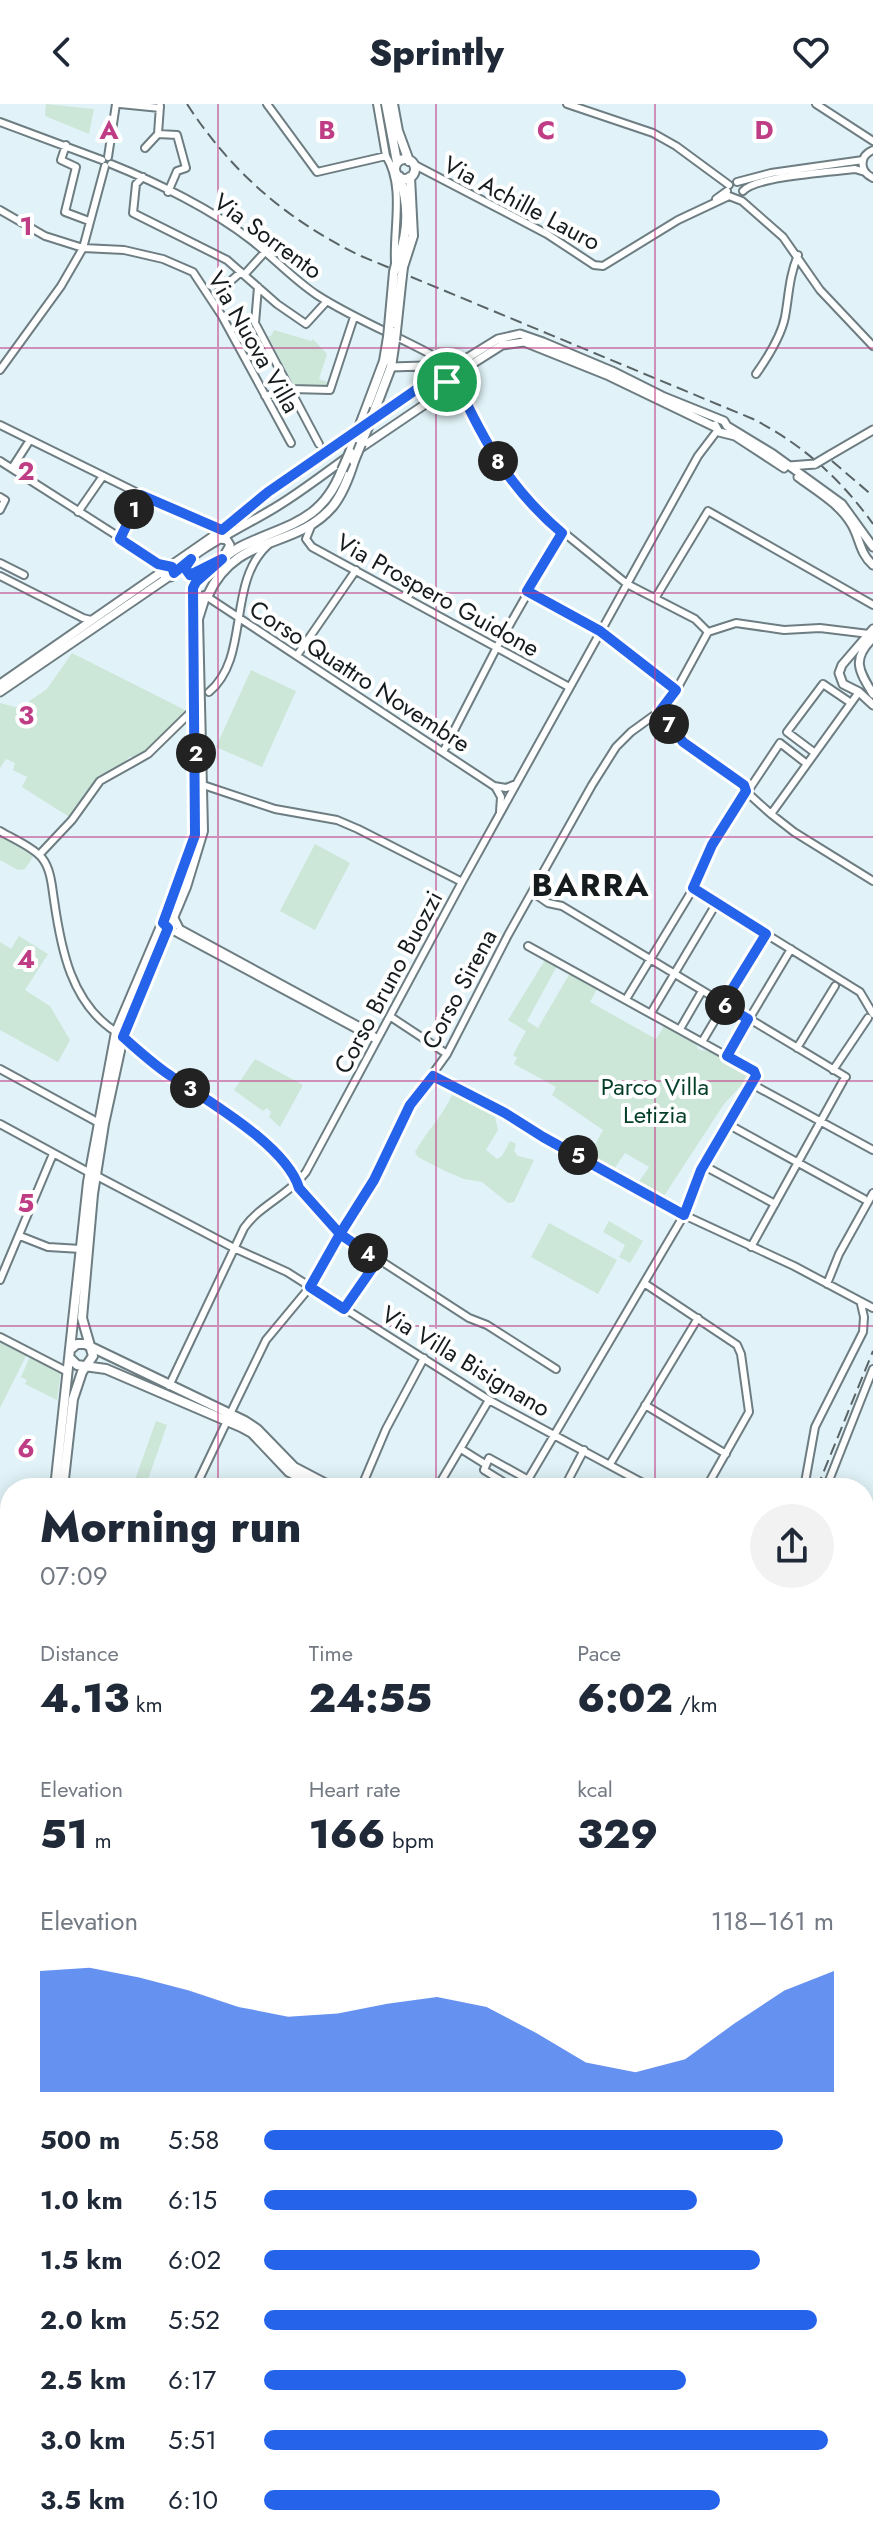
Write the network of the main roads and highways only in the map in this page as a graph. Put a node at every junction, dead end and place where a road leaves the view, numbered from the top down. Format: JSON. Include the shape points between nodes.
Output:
{"nodes":[{"id":1,"x":386,"y":104,"type":"edge"},
{"id":2,"x":393,"y":104,"type":"edge"},
{"id":3,"x":397,"y":162,"type":"junction"},
{"id":4,"x":411,"y":162,"type":"junction"},
{"id":5,"x":399,"y":176,"type":"junction"},
{"id":6,"x":411,"y":176,"type":"junction"},
{"id":7,"x":399,"y":270,"type":"junction"},
{"id":8,"x":394,"y":335,"type":"junction"},
{"id":9,"x":358,"y":439,"type":"junction"},
{"id":10,"x":198,"y":581,"type":"junction"},
{"id":11,"x":193,"y":592,"type":"junction"},
{"id":12,"x":207,"y":594,"type":"junction"},
{"id":13,"x":170,"y":923,"type":"junction"},
{"id":14,"x":92,"y":1174,"type":"junction"},
{"id":15,"x":89,"y":1346,"type":"junction"},
{"id":16,"x":71,"y":1354,"type":"junction"},
{"id":17,"x":87,"y":1365,"type":"junction"},
{"id":18,"x":167,"y":1390,"type":"junction"},
{"id":19,"x":228,"y":1418,"type":"junction"},
{"id":20,"x":56,"y":1478,"type":"edge"},
{"id":21,"x":64,"y":1478,"type":"edge"},
{"id":22,"x":301,"y":1478,"type":"edge"},
{"id":23,"x":315,"y":1478,"type":"edge"}],
"edges":[{"from":1,"to":3,"type":"main road"},
{"from":2,"to":4,"type":"main road"},
{"from":3,"to":4,"type":"main road"},
{"from":3,"to":5,"type":"main road"},
{"from":4,"to":6,"type":"main road"},
{"from":5,"to":6,"type":"main road"},
{"from":5,"to":7,"type":"main road","via":[[406,220]]},
{"from":6,"to":7,"type":"main road","via":[[413,236]]},
{"from":7,"to":8,"type":"main road"},
{"from":8,"to":9,"type":"main road","bridge":true},
{"from":8,"to":9,"type":"main road","bridge":true,"via":[[391,367],[368,427]]},
{"from":9,"to":10,"type":"main road","bridge":true,"via":[[332,493],[315,511],[239,548]]},
{"from":9,"to":12,"type":"main road","bridge":true,"via":[[335,503],[312,524],[230,562]]},
{"from":10,"to":11,"type":"main road"},
{"from":10,"to":12,"type":"main road","via":[[205,581]]},
{"from":11,"to":12,"type":"main road","via":[[199,597]]},
{"from":11,"to":13,"type":"main road","via":[[195,835]]},
{"from":12,"to":13,"type":"main road","via":[[198,619],[203,831]]},
{"from":13,"to":14,"type":"main road","via":[[120,1034]]},
{"from":14,"to":15,"type":"main road","via":[[82,1318]]},
{"from":14,"to":16,"type":"main road"},
{"from":15,"to":16,"type":"main road","via":[[81,1343]]},
{"from":15,"to":17,"type":"main road","via":[[93,1356]]},
{"from":15,"to":18,"type":"main road"},
{"from":16,"to":17,"type":"main road","via":[[77,1365]]},
{"from":16,"to":20,"type":"main road"},
{"from":17,"to":18,"type":"main road"},
{"from":17,"to":21,"type":"main road","via":[[73,1399]]},
{"from":18,"to":19,"type":"main road"},
{"from":19,"to":22,"type":"main road"},
{"from":19,"to":23,"type":"main road","via":[[257,1429],[294,1467]]}]}
